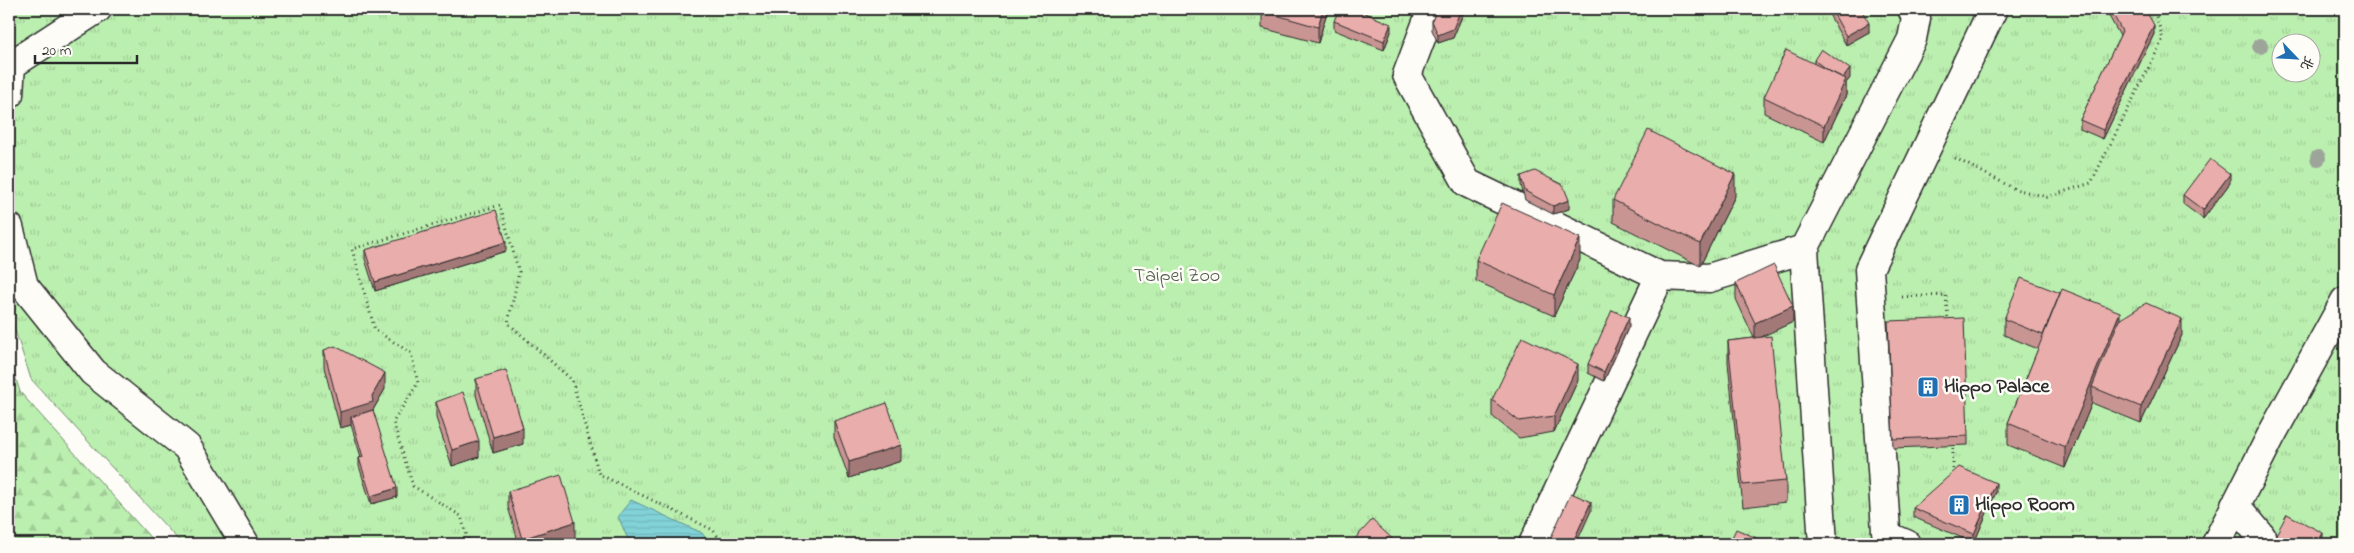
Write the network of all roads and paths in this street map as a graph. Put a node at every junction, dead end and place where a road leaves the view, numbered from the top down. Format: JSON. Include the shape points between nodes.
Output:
{"nodes":[{"id":1,"x":97,"y":9,"type":"edge"},
{"id":2,"x":1432,"y":9,"type":"edge"},
{"id":3,"x":1912,"y":9,"type":"edge"},
{"id":4,"x":1990,"y":9,"type":"edge"},
{"id":5,"x":2154,"y":9,"type":"edge"},
{"id":6,"x":10,"y":64,"type":"edge"},
{"id":7,"x":9,"y":94,"type":"edge"},
{"id":8,"x":1928,"y":144,"type":"junction"},
{"id":9,"x":9,"y":227,"type":"edge"},
{"id":10,"x":1804,"y":249,"type":"junction"},
{"id":11,"x":1660,"y":276,"type":"junction"},
{"id":12,"x":1871,"y":299,"type":"junction"},
{"id":13,"x":2345,"y":301,"type":"edge"},
{"id":14,"x":1948,"y":323,"type":"edge"},
{"id":15,"x":1953,"y":436,"type":"edge"},
{"id":16,"x":1948,"y":478,"type":"edge"},
{"id":17,"x":2235,"y":505,"type":"junction"},
{"id":18,"x":245,"y":544,"type":"edge"},
{"id":19,"x":469,"y":544,"type":"edge"},
{"id":20,"x":723,"y":544,"type":"edge"},
{"id":21,"x":1533,"y":544,"type":"edge"},
{"id":22,"x":1823,"y":544,"type":"edge"},
{"id":23,"x":1906,"y":544,"type":"edge"},
{"id":24,"x":2216,"y":544,"type":"edge"},
{"id":25,"x":2257,"y":544,"type":"edge"}],
"edges":[{"from":1,"to":6,"type":"street"},
{"from":2,"to":11,"type":"street","via":[[1407,75],[1466,184]]},
{"from":3,"to":10,"type":"street","via":[[1916,18],[1912,40]]},
{"from":4,"to":8,"type":"street","via":[[1992,11]]},
{"from":5,"to":8,"type":"path","via":[[2163,39],[2091,183],[2047,197],[2015,189]]},
{"from":6,"to":7,"type":"street"},
{"from":8,"to":12,"type":"street","via":[[1869,269]]},
{"from":9,"to":18,"type":"street","via":[[24,286],[93,372],[187,447]]},
{"from":10,"to":11,"type":"street","via":[[1709,278]]},
{"from":10,"to":22,"type":"street"},
{"from":11,"to":21,"type":"street"},
{"from":12,"to":14,"type":"path","via":[[1946,295]]},
{"from":12,"to":23,"type":"street","via":[[1886,531],[1887,536]]},
{"from":13,"to":17,"type":"street"},
{"from":15,"to":16,"type":"path","via":[[1955,472]]},
{"from":17,"to":24,"type":"street"},
{"from":17,"to":25,"type":"street","via":[[2262,536]]},
{"from":19,"to":20,"type":"path","via":[[461,516],[412,486],[393,422],[418,383],[411,353],[375,330],[352,250],[500,206],[519,272],[508,322],[572,380],[599,474],[713,530]]}]}
